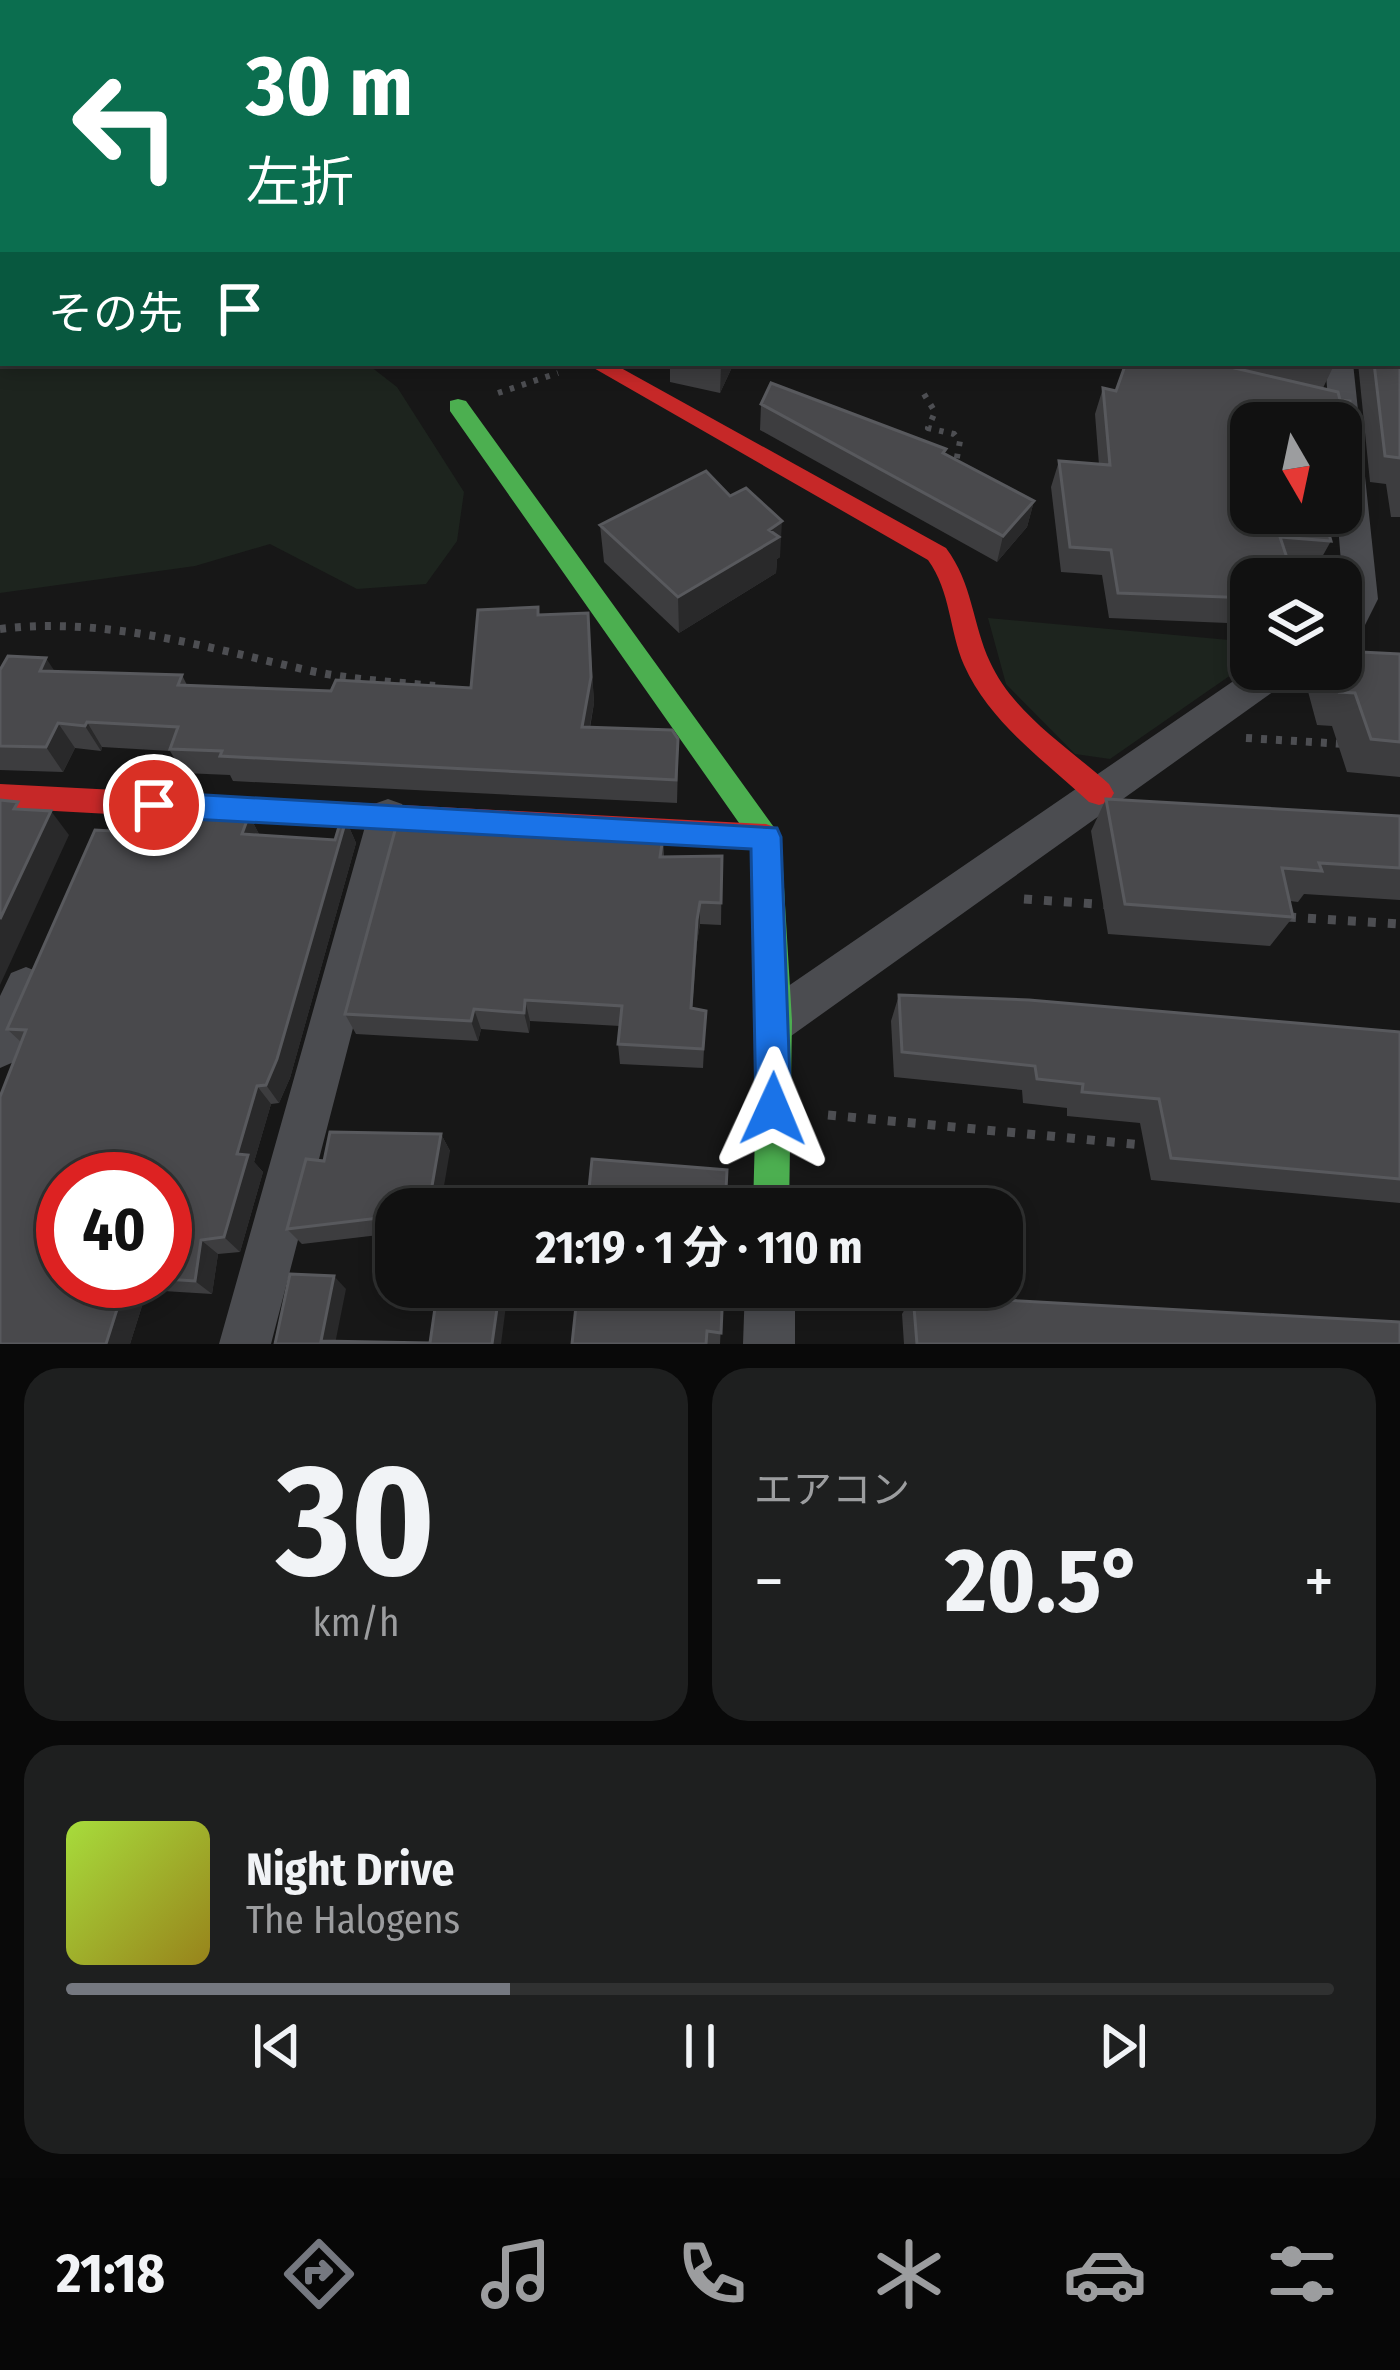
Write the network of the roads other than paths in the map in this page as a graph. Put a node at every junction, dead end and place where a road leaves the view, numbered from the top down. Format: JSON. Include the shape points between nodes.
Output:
{"nodes":[{"id":1,"x":601,"y":366,"type":"edge"},
{"id":2,"x":1340,"y":366,"type":"edge"},
{"id":3,"x":458,"y":406,"type":"road end"},
{"id":4,"x":1355,"y":558,"type":"edge"},
{"id":5,"x":1248,"y":690,"type":"edge"},
{"id":6,"x":1099,"y":793,"type":"junction"},
{"id":7,"x":0,"y":796,"type":"edge"},
{"id":8,"x":108,"y":803,"type":"junction"},
{"id":9,"x":388,"y":816,"type":"junction"},
{"id":10,"x":766,"y":837,"type":"junction"},
{"id":11,"x":90,"y":843,"type":"edge"},
{"id":12,"x":45,"y":945,"type":"edge"},
{"id":13,"x":775,"y":1021,"type":"junction"},
{"id":14,"x":0,"y":1046,"type":"edge"},
{"id":15,"x":771,"y":1188,"type":"edge"},
{"id":16,"x":770,"y":1308,"type":"edge"},
{"id":17,"x":245,"y":1344,"type":"edge"},
{"id":18,"x":769,"y":1344,"type":"edge"}],
"edges":[{"from":1,"to":6,"type":"street","via":[[937,554],[965,592],[980,672]]},
{"from":2,"to":4,"type":"street","via":[[1333,406]]},
{"from":3,"to":10,"type":"street"},
{"from":5,"to":6,"type":"street"},
{"from":6,"to":13,"type":"street"},
{"from":7,"to":8,"type":"street"},
{"from":8,"to":9,"type":"street"},
{"from":8,"to":11,"type":"street"},
{"from":9,"to":10,"type":"street"},
{"from":9,"to":17,"type":"street"},
{"from":10,"to":13,"type":"street"},
{"from":12,"to":14,"type":"street"},
{"from":13,"to":15,"type":"street"},
{"from":16,"to":18,"type":"street"}]}
